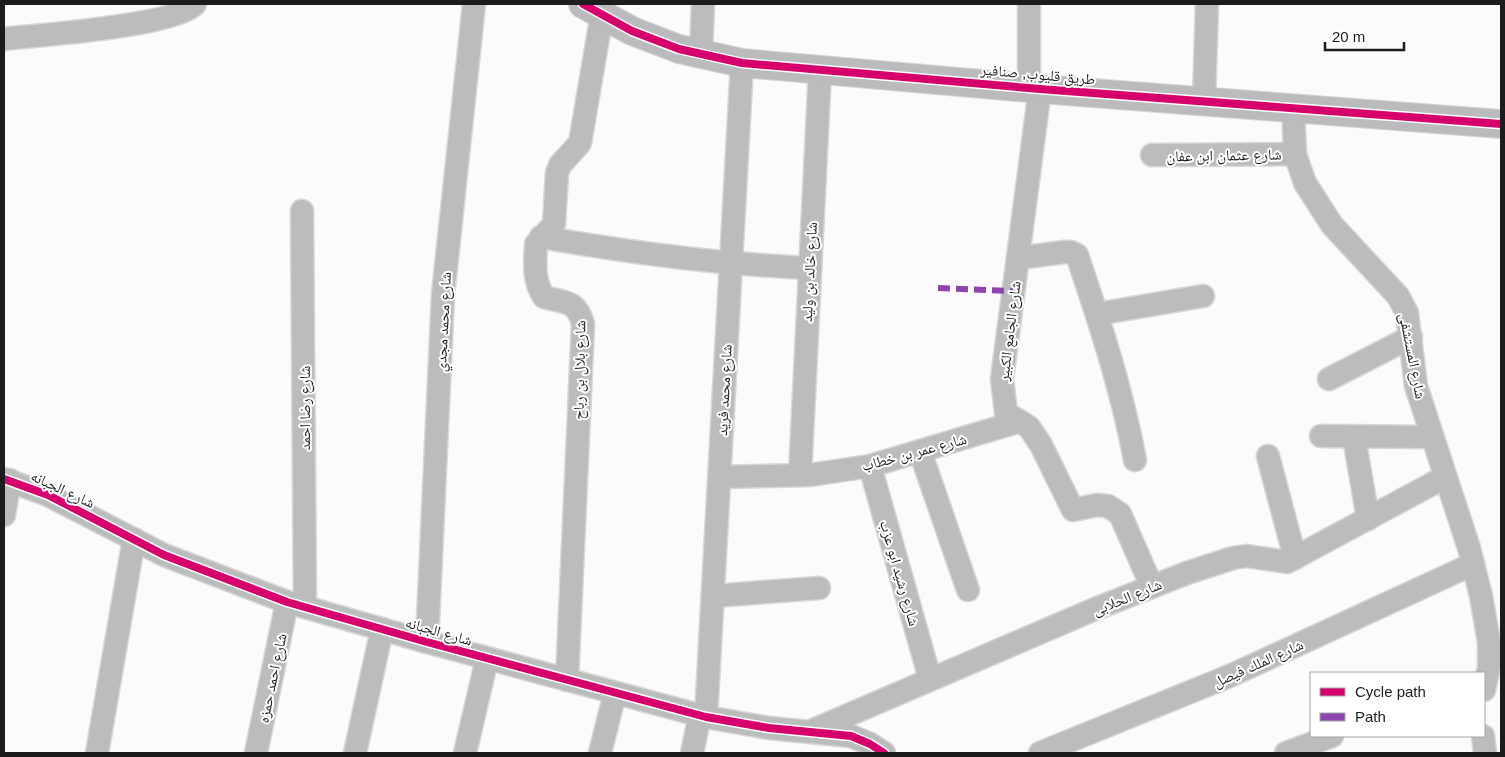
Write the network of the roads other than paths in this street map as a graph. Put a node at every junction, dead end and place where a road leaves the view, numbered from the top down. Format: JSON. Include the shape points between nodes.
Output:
{"nodes":[{"id":1,"x":195,"y":4,"type":"edge"},
{"id":2,"x":474,"y":4,"type":"edge"},
{"id":3,"x":703,"y":4,"type":"edge"},
{"id":4,"x":1029,"y":4,"type":"edge"},
{"id":5,"x":1207,"y":4,"type":"edge"},
{"id":6,"x":592,"y":9,"type":"edge"},
{"id":7,"x":4,"y":39,"type":"edge"},
{"id":8,"x":700,"y":54,"type":"junction"},
{"id":9,"x":742,"y":63,"type":"junction"},
{"id":10,"x":820,"y":70,"type":"junction"},
{"id":11,"x":1034,"y":88,"type":"junction"},
{"id":12,"x":1204,"y":101,"type":"junction"},
{"id":13,"x":1294,"y":108,"type":"junction"},
{"id":14,"x":1501,"y":124,"type":"edge"},
{"id":15,"x":1295,"y":154,"type":"junction"},
{"id":16,"x":1152,"y":155,"type":"dead end"},
{"id":17,"x":302,"y":211,"type":"dead end"},
{"id":18,"x":541,"y":237,"type":"junction"},
{"id":19,"x":1018,"y":258,"type":"junction"},
{"id":20,"x":731,"y":264,"type":"junction"},
{"id":21,"x":809,"y":268,"type":"junction"},
{"id":22,"x":1203,"y":296,"type":"dead end"},
{"id":23,"x":1097,"y":314,"type":"junction"},
{"id":24,"x":1411,"y":337,"type":"junction"},
{"id":25,"x":1329,"y":379,"type":"dead end"},
{"id":26,"x":1017,"y":422,"type":"junction"},
{"id":27,"x":1321,"y":436,"type":"dead end"},
{"id":28,"x":1354,"y":437,"type":"junction"},
{"id":29,"x":1432,"y":437,"type":"junction"},
{"id":30,"x":920,"y":452,"type":"junction"},
{"id":31,"x":1268,"y":456,"type":"dead end"},
{"id":32,"x":1135,"y":460,"type":"dead end"},
{"id":33,"x":870,"y":466,"type":"junction"},
{"id":34,"x":800,"y":475,"type":"junction"},
{"id":35,"x":720,"y":477,"type":"junction"},
{"id":36,"x":1445,"y":477,"type":"junction"},
{"id":37,"x":7,"y":479,"type":"edge"},
{"id":38,"x":4,"y":515,"type":"edge"},
{"id":39,"x":1368,"y":519,"type":"junction"},
{"id":40,"x":134,"y":539,"type":"junction"},
{"id":41,"x":1295,"y":558,"type":"junction"},
{"id":42,"x":1473,"y":564,"type":"junction"},
{"id":43,"x":1152,"y":586,"type":"junction"},
{"id":44,"x":819,"y":588,"type":"dead end"},
{"id":45,"x":968,"y":590,"type":"dead end"},
{"id":46,"x":713,"y":596,"type":"junction"},
{"id":47,"x":296,"y":604,"type":"junction"},
{"id":48,"x":382,"y":629,"type":"junction"},
{"id":49,"x":427,"y":642,"type":"junction"},
{"id":50,"x":487,"y":658,"type":"junction"},
{"id":51,"x":930,"y":679,"type":"junction"},
{"id":52,"x":567,"y":680,"type":"junction"},
{"id":53,"x":1485,"y":682,"type":"edge"},
{"id":54,"x":615,"y":693,"type":"junction"},
{"id":55,"x":703,"y":716,"type":"junction"},
{"id":56,"x":808,"y":732,"type":"junction"},
{"id":57,"x":1329,"y":737,"type":"edge"},
{"id":58,"x":1484,"y":737,"type":"edge"},
{"id":59,"x":874,"y":750,"type":"edge"},
{"id":60,"x":97,"y":753,"type":"edge"},
{"id":61,"x":256,"y":753,"type":"edge"},
{"id":62,"x":355,"y":753,"type":"edge"},
{"id":63,"x":465,"y":753,"type":"edge"},
{"id":64,"x":600,"y":753,"type":"edge"},
{"id":65,"x":692,"y":753,"type":"edge"},
{"id":66,"x":1040,"y":753,"type":"edge"},
{"id":67,"x":1286,"y":753,"type":"edge"},
{"id":68,"x":1485,"y":753,"type":"edge"}],
"edges":[{"from":1,"to":7,"type":"street","via":[[179,15],[104,28]]},
{"from":2,"to":49,"type":"street","name":"شارع محمد مجدي","via":[[443,295]]},
{"from":3,"to":8,"type":"street"},
{"from":4,"to":11,"type":"street","name":"شارع الجامع الكبير"},
{"from":5,"to":12,"type":"street"},
{"from":6,"to":8,"type":"street","name":"طريق قليوب, صنافير","via":[[632,31]]},
{"from":6,"to":18,"type":"street","name":"شارع بلال بن رباح","via":[[580,143],[560,165],[554,224]]},
{"from":8,"to":9,"type":"street","name":"طريق قليوب, صنافير"},
{"from":9,"to":10,"type":"street","name":"طريق قليوب, صنافير"},
{"from":9,"to":20,"type":"street","name":"شارع محمد فريد"},
{"from":10,"to":11,"type":"street","name":"طريق قليوب, صنافير"},
{"from":10,"to":21,"type":"street","name":"شارع خالد بن وليد"},
{"from":11,"to":12,"type":"street","name":"طريق قليوب, صنافير"},
{"from":11,"to":19,"type":"street","name":"شارع الجامع الكبير"},
{"from":12,"to":13,"type":"street","name":"طريق قليوب, صنافير"},
{"from":13,"to":14,"type":"street","name":"طريق قليوب, صنافير"},
{"from":13,"to":15,"type":"street","name":"شارع المستشفى"},
{"from":15,"to":16,"type":"street","name":"شارع عثمان ابن عفان"},
{"from":15,"to":24,"type":"street","name":"شارع المستشفى","via":[[1306,183],[1332,225],[1398,296],[1407,313]]},
{"from":17,"to":47,"type":"street","name":"شارع رضا احمد"},
{"from":18,"to":20,"type":"street","via":[[631,253]]},
{"from":18,"to":52,"type":"street","name":"شارع بلال بن رباح","via":[[536,244],[535,279],[538,289],[544,298],[573,304],[580,311],[583,324]]},
{"from":19,"to":23,"type":"street","via":[[1071,252],[1076,255]]},
{"from":19,"to":26,"type":"street","name":"شارع الجامع الكبير","via":[[1002,379],[1006,413]]},
{"from":20,"to":21,"type":"street"},
{"from":20,"to":35,"type":"street","name":"شارع محمد فريد"},
{"from":21,"to":34,"type":"street","name":"شارع خالد بن وليد"},
{"from":22,"to":23,"type":"street"},
{"from":23,"to":32,"type":"street","via":[[1127,416]]},
{"from":24,"to":25,"type":"street"},
{"from":24,"to":29,"type":"street","name":"شارع المستشفى","via":[[1416,386]]},
{"from":26,"to":30,"type":"street","name":"شارع عمر بن خطاب"},
{"from":26,"to":43,"type":"street","name":"شارع الجامع الكبير","via":[[1029,427],[1041,445],[1072,510],[1097,505],[1108,506],[1120,514]]},
{"from":27,"to":28,"type":"street"},
{"from":28,"to":29,"type":"street"},
{"from":28,"to":39,"type":"street"},
{"from":29,"to":36,"type":"street","name":"شارع المستشفى"},
{"from":30,"to":33,"type":"street","name":"شارع عمر بن خطاب"},
{"from":30,"to":45,"type":"street"},
{"from":31,"to":41,"type":"street"},
{"from":33,"to":34,"type":"street","name":"شارع عمر بن خطاب"},
{"from":33,"to":51,"type":"street","name":"شارع رشيد ابو عزب"},
{"from":34,"to":35,"type":"street","name":"شارع عمر بن خطاب"},
{"from":35,"to":46,"type":"street","name":"شارع محمد فريد"},
{"from":36,"to":39,"type":"street","name":"شارع الحلابى"},
{"from":36,"to":42,"type":"street","name":"شارع المستشفى"},
{"from":37,"to":38,"type":"street"},
{"from":37,"to":40,"type":"street","name":"شارع الجبانه","via":[[48,495]]},
{"from":39,"to":41,"type":"street","name":"شارع الحلابى"},
{"from":40,"to":47,"type":"street","name":"شارع الجبانه","via":[[164,555]]},
{"from":40,"to":60,"type":"street"},
{"from":41,"to":43,"type":"street","name":"شارع الحلابى","via":[[1276,562],[1247,556],[1233,558]]},
{"from":42,"to":53,"type":"street","name":"شارع المستشفى","via":[[1489,642]]},
{"from":42,"to":66,"type":"street","name":"شارع الملك فيصل","via":[[1232,676]]},
{"from":43,"to":51,"type":"street","name":"شارع الحلابى"},
{"from":44,"to":46,"type":"street"},
{"from":46,"to":55,"type":"street","name":"شارع محمد فريد"},
{"from":47,"to":48,"type":"street","name":"شارع الجبانه"},
{"from":47,"to":61,"type":"street","name":"شارع احمد حمزه"},
{"from":48,"to":49,"type":"street","name":"شارع الجبانه"},
{"from":48,"to":62,"type":"street"},
{"from":49,"to":50,"type":"street","name":"شارع الجبانه"},
{"from":50,"to":52,"type":"street","name":"شارع الجبانه"},
{"from":50,"to":63,"type":"street"},
{"from":51,"to":56,"type":"street","name":"شارع الحلابى"},
{"from":52,"to":54,"type":"street","name":"شارع الجبانه"},
{"from":54,"to":55,"type":"street","name":"شارع الجبانه"},
{"from":54,"to":64,"type":"street"},
{"from":55,"to":56,"type":"street","name":"شارع الجبانه"},
{"from":55,"to":65,"type":"street","name":"شارع محمد فريد"},
{"from":56,"to":59,"type":"street","name":"شارع الجبانه","via":[[851,736]]},
{"from":57,"to":67,"type":"street"},
{"from":58,"to":68,"type":"street"}]}
